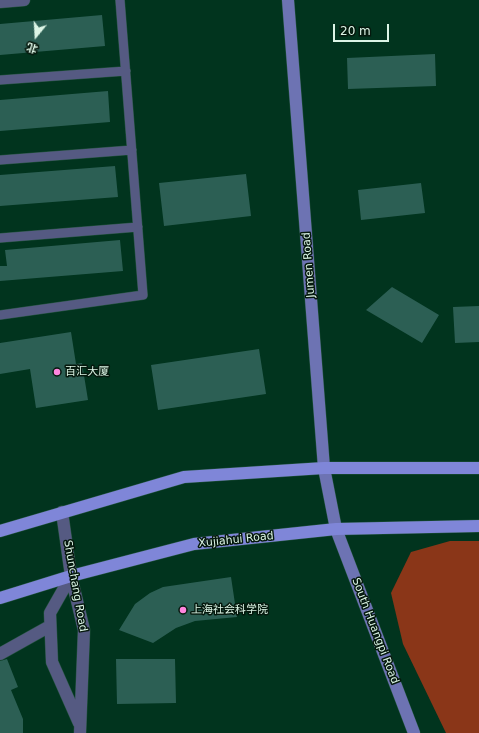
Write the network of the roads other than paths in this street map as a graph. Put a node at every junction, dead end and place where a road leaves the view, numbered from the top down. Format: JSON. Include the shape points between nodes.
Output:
{"nodes":[{"id":1,"x":24,"y":0,"type":"edge"},
{"id":2,"x":120,"y":0,"type":"edge"},
{"id":3,"x":288,"y":0,"type":"edge"},
{"id":4,"x":0,"y":2,"type":"edge"},
{"id":5,"x":126,"y":71,"type":"junction"},
{"id":6,"x":0,"y":80,"type":"edge"},
{"id":7,"x":132,"y":150,"type":"junction"},
{"id":8,"x":0,"y":160,"type":"edge"},
{"id":9,"x":138,"y":227,"type":"junction"},
{"id":10,"x":0,"y":238,"type":"edge"},
{"id":11,"x":0,"y":315,"type":"edge"},
{"id":12,"x":324,"y":468,"type":"junction"},
{"id":13,"x":479,"y":468,"type":"edge"},
{"id":14,"x":62,"y":512,"type":"junction"},
{"id":15,"x":479,"y":526,"type":"edge"},
{"id":16,"x":336,"y":529,"type":"junction"},
{"id":17,"x":0,"y":531,"type":"edge"},
{"id":18,"x":71,"y":576,"type":"junction"},
{"id":19,"x":0,"y":598,"type":"edge"},
{"id":20,"x":50,"y":626,"type":"junction"},
{"id":21,"x":0,"y":654,"type":"edge"},
{"id":22,"x":80,"y":730,"type":"edge"},
{"id":23,"x":414,"y":733,"type":"edge"}],
"edges":[{"from":1,"to":4,"type":"street"},
{"from":2,"to":5,"type":"lane"},
{"from":3,"to":12,"type":"street","name":"Jumen Road"},
{"from":5,"to":6,"type":"lane"},
{"from":5,"to":7,"type":"lane"},
{"from":7,"to":8,"type":"lane"},
{"from":7,"to":9,"type":"lane"},
{"from":9,"to":10,"type":"lane"},
{"from":9,"to":11,"type":"lane","via":[[143,295]]},
{"from":12,"to":13,"type":"main road"},
{"from":12,"to":14,"type":"main road","via":[[184,477]]},
{"from":12,"to":16,"type":"street","name":"Jumen Road"},
{"from":14,"to":17,"type":"main road"},
{"from":14,"to":18,"type":"street","name":"Shunchang Road"},
{"from":15,"to":16,"type":"main road","name":"Xujiahui Road"},
{"from":16,"to":18,"type":"main road","name":"Xujiahui Road","via":[[194,544]]},
{"from":16,"to":23,"type":"street","name":"South Huangpi Road"},
{"from":18,"to":19,"type":"main road","name":"Xujiahui Road"},
{"from":18,"to":20,"type":"street","via":[[50,614]]},
{"from":18,"to":22,"type":"street","name":"Shunchang Road","via":[[84,630]]},
{"from":20,"to":21,"type":"street"},
{"from":20,"to":22,"type":"street","via":[[52,662]]}]}
